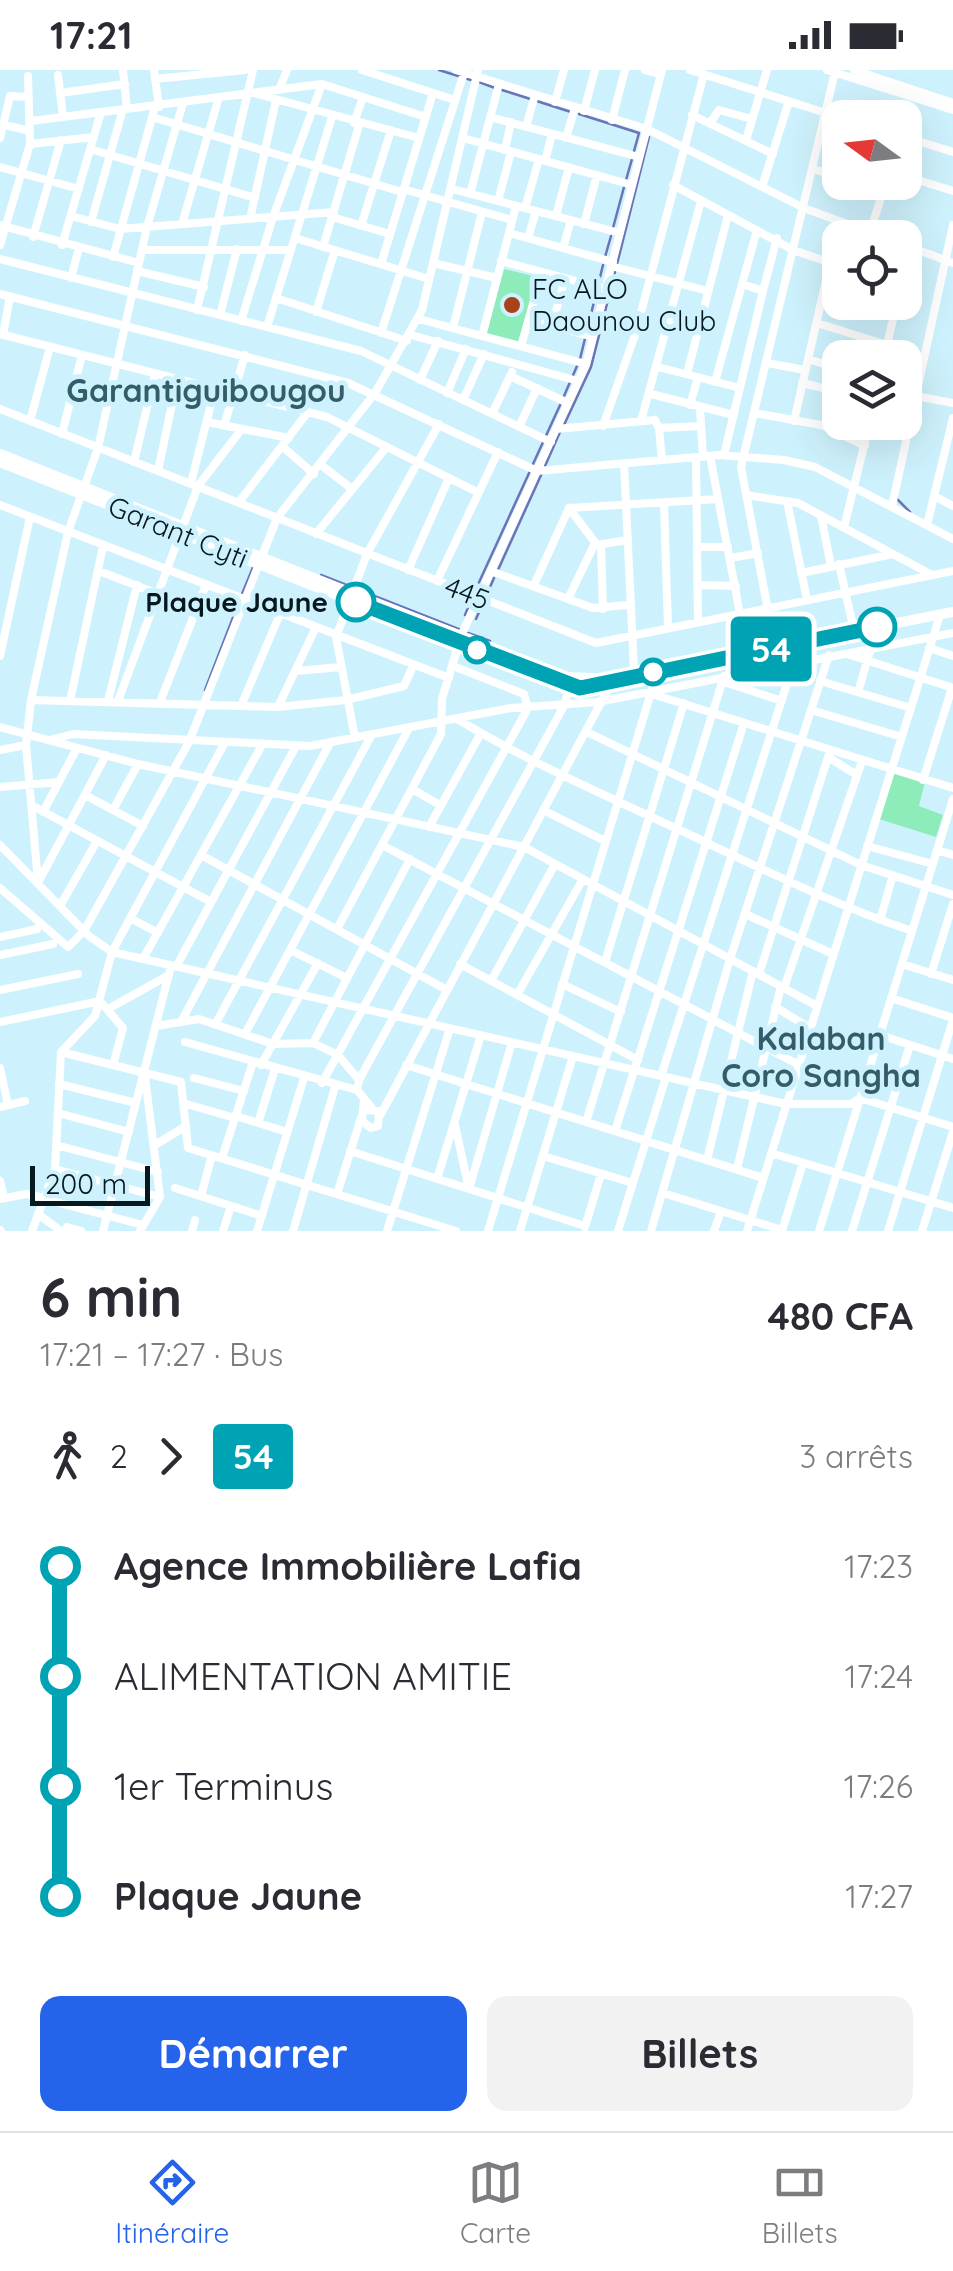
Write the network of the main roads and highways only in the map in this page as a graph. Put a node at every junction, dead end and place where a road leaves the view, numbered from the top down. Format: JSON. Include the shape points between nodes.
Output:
{"nodes":[{"id":1,"x":0,"y":454,"type":"edge"},
{"id":2,"x":0,"y":462,"type":"edge"},
{"id":3,"x":82,"y":490,"type":"junction"},
{"id":4,"x":953,"y":610,"type":"edge"},
{"id":5,"x":659,"y":668,"type":"junction"},
{"id":6,"x":576,"y":685,"type":"junction"}],
"edges":[{"from":1,"to":3,"type":"main road","name":"Garant Cyti"},
{"from":2,"to":3,"type":"main road","name":"Garant Cyti"},
{"from":3,"to":6,"type":"main road","name":"Garant Cyti"},
{"from":4,"to":5,"type":"main road"},
{"from":4,"to":5,"type":"main road"},
{"from":5,"to":6,"type":"main road"},
{"from":5,"to":6,"type":"main road"}]}
